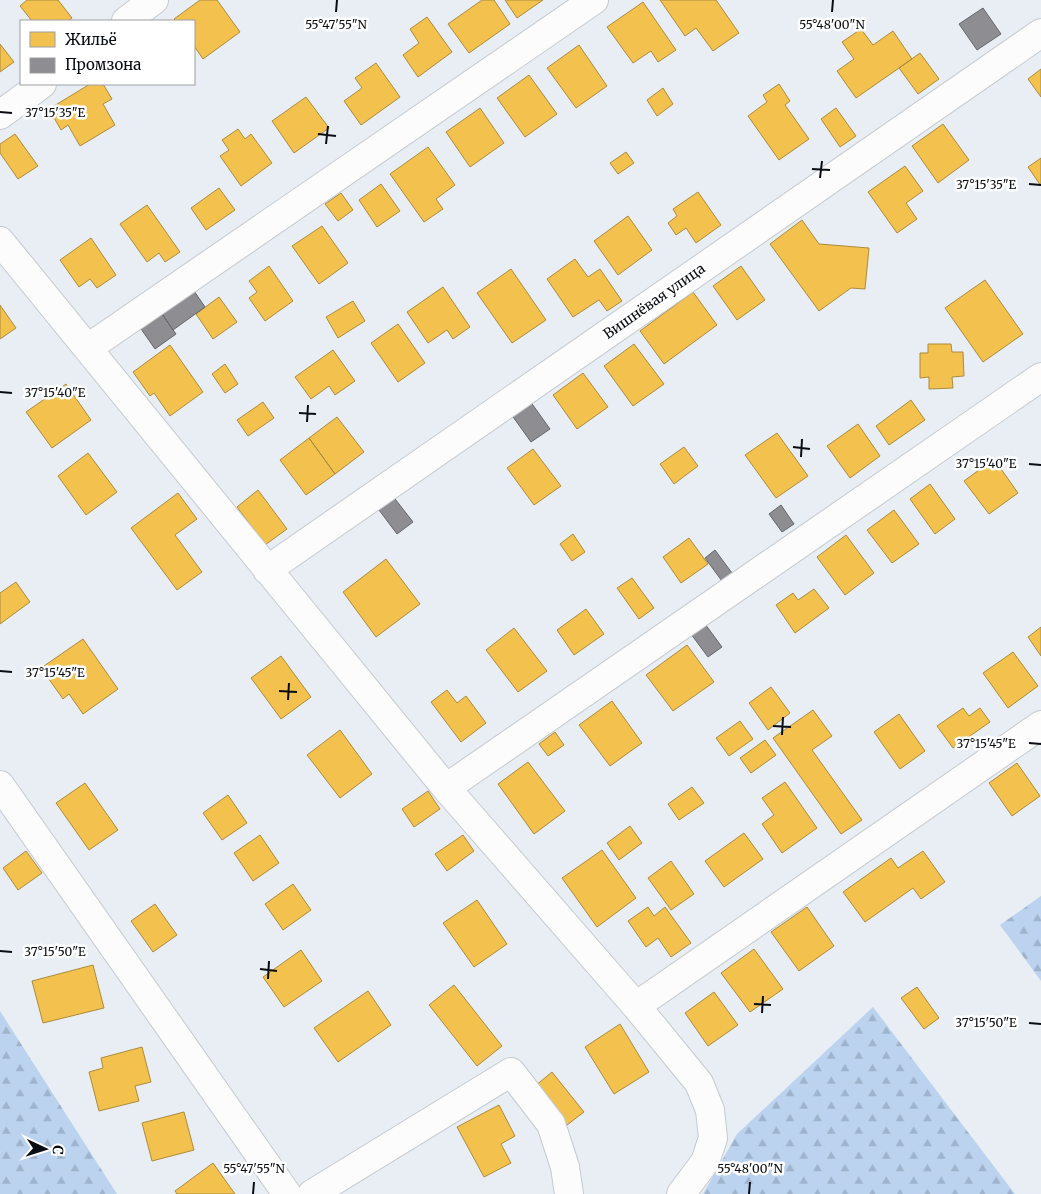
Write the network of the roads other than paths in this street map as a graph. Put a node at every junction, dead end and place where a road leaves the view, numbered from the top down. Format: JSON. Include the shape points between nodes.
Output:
{"nodes":[{"id":1,"x":154,"y":0,"type":"edge"},
{"id":2,"x":594,"y":0,"type":"edge"},
{"id":3,"x":127,"y":20,"type":"edge"},
{"id":4,"x":1041,"y":33,"type":"edge"},
{"id":5,"x":41,"y":85,"type":"edge"},
{"id":6,"x":0,"y":115,"type":"edge"},
{"id":7,"x":2,"y":247,"type":"edge"},
{"id":8,"x":88,"y":348,"type":"junction"},
{"id":9,"x":1041,"y":377,"type":"edge"},
{"id":10,"x":267,"y":570,"type":"junction"},
{"id":11,"x":1041,"y":725,"type":"edge"},
{"id":12,"x":0,"y":785,"type":"edge"},
{"id":13,"x":446,"y":788,"type":"junction"},
{"id":14,"x":636,"y":1006,"type":"junction"},
{"id":15,"x":287,"y":1194,"type":"edge"},
{"id":16,"x":312,"y":1194,"type":"edge"},
{"id":17,"x":569,"y":1194,"type":"edge"},
{"id":18,"x":680,"y":1194,"type":"edge"}],
"edges":[{"from":1,"to":3,"type":"street"},
{"from":2,"to":8,"type":"street"},
{"from":4,"to":10,"type":"street","name":"Вишнёвая улица"},
{"from":5,"to":6,"type":"street"},
{"from":7,"to":8,"type":"street"},
{"from":8,"to":10,"type":"street"},
{"from":9,"to":13,"type":"street"},
{"from":10,"to":13,"type":"street"},
{"from":11,"to":14,"type":"street"},
{"from":12,"to":15,"type":"street"},
{"from":13,"to":14,"type":"street"},
{"from":14,"to":18,"type":"street","via":[[699,1083],[710,1110],[713,1138],[705,1162]]},
{"from":16,"to":17,"type":"street","via":[[511,1072],[551,1124],[565,1167]]}]}
